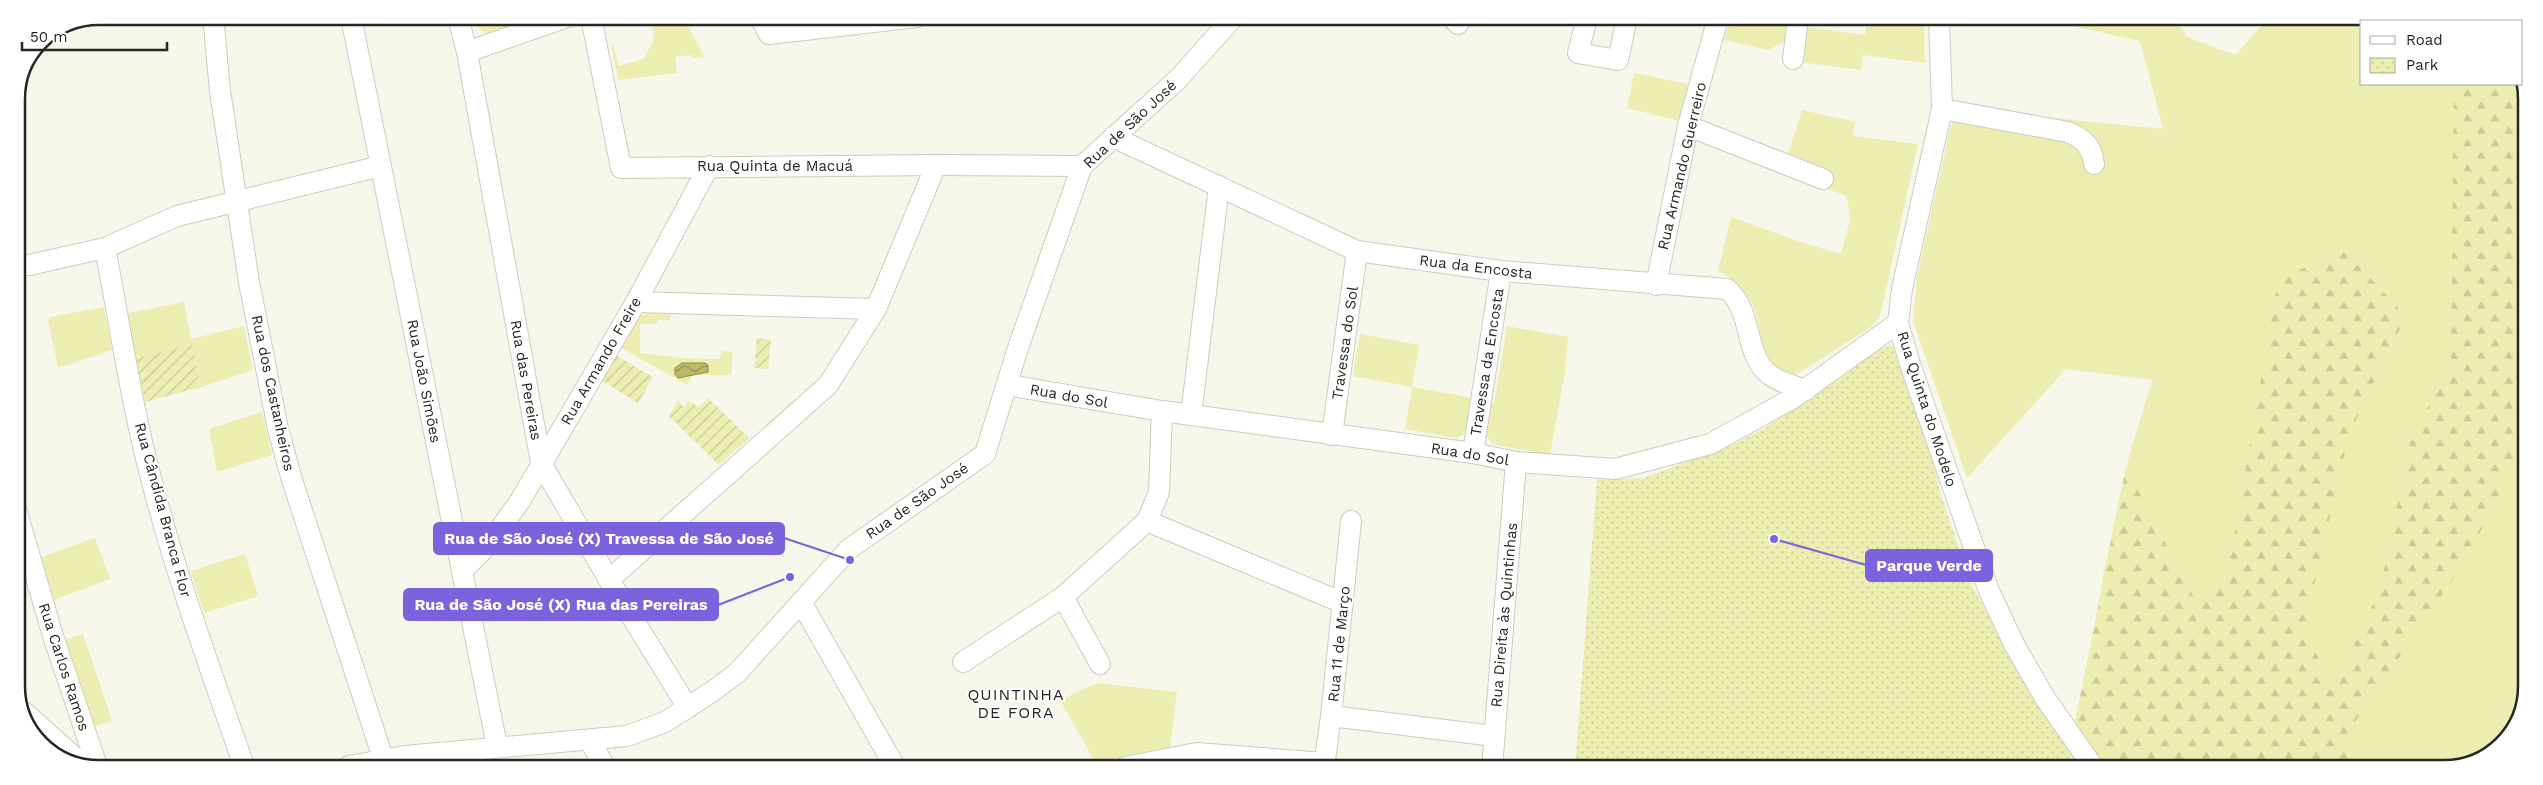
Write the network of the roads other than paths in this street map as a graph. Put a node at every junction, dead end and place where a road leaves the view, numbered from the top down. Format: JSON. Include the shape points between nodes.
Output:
{"nodes":[{"id":1,"x":214,"y":25,"type":"edge"},
{"id":2,"x":353,"y":25,"type":"edge"},
{"id":3,"x":460,"y":25,"type":"edge"},
{"id":4,"x":544,"y":25,"type":"edge"},
{"id":5,"x":593,"y":25,"type":"edge"},
{"id":6,"x":764,"y":25,"type":"edge"},
{"id":7,"x":848,"y":25,"type":"edge"},
{"id":8,"x":1227,"y":25,"type":"edge"},
{"id":9,"x":1585,"y":25,"type":"edge"},
{"id":10,"x":1626,"y":25,"type":"edge"},
{"id":11,"x":1716,"y":25,"type":"edge"},
{"id":12,"x":1797,"y":25,"type":"edge"},
{"id":13,"x":1939,"y":25,"type":"edge"},
{"id":14,"x":467,"y":52,"type":"junction"},
{"id":15,"x":1793,"y":59,"type":"dead end"},
{"id":16,"x":1942,"y":108,"type":"junction"},
{"id":17,"x":1688,"y":126,"type":"junction"},
{"id":18,"x":1113,"y":137,"type":"junction"},
{"id":19,"x":2094,"y":164,"type":"dead end"},
{"id":20,"x":936,"y":165,"type":"junction"},
{"id":21,"x":381,"y":166,"type":"junction"},
{"id":22,"x":709,"y":166,"type":"junction"},
{"id":23,"x":1082,"y":166,"type":"junction"},
{"id":24,"x":1823,"y":179,"type":"dead end"},
{"id":25,"x":1220,"y":186,"type":"junction"},
{"id":26,"x":238,"y":201,"type":"junction"},
{"id":27,"x":105,"y":248,"type":"junction"},
{"id":28,"x":1357,"y":250,"type":"junction"},
{"id":29,"x":25,"y":265,"type":"edge"},
{"id":30,"x":1501,"y":271,"type":"junction"},
{"id":31,"x":1656,"y":285,"type":"junction"},
{"id":32,"x":636,"y":302,"type":"junction"},
{"id":33,"x":876,"y":309,"type":"junction"},
{"id":34,"x":1898,"y":323,"type":"junction"},
{"id":35,"x":1007,"y":385,"type":"junction"},
{"id":36,"x":1806,"y":390,"type":"junction"},
{"id":37,"x":1162,"y":411,"type":"junction"},
{"id":38,"x":1191,"y":415,"type":"junction"},
{"id":39,"x":1332,"y":435,"type":"junction"},
{"id":40,"x":1473,"y":453,"type":"junction"},
{"id":41,"x":1516,"y":462,"type":"junction"},
{"id":42,"x":541,"y":463,"type":"junction"},
{"id":43,"x":1147,"y":521,"type":"junction"},
{"id":44,"x":1351,"y":521,"type":"dead end"},
{"id":45,"x":25,"y":541,"type":"edge"},
{"id":46,"x":462,"y":571,"type":"junction"},
{"id":47,"x":609,"y":580,"type":"junction"},
{"id":48,"x":1063,"y":597,"type":"junction"},
{"id":49,"x":801,"y":602,"type":"junction"},
{"id":50,"x":1343,"y":603,"type":"junction"},
{"id":51,"x":964,"y":662,"type":"dead end"},
{"id":52,"x":1100,"y":664,"type":"dead end"},
{"id":53,"x":688,"y":708,"type":"junction"},
{"id":54,"x":1331,"y":716,"type":"junction"},
{"id":55,"x":34,"y":721,"type":"edge"},
{"id":56,"x":1494,"y":736,"type":"junction"},
{"id":57,"x":590,"y":741,"type":"junction"},
{"id":58,"x":497,"y":746,"type":"junction"},
{"id":59,"x":71,"y":754,"type":"edge"},
{"id":60,"x":383,"y":758,"type":"junction"},
{"id":61,"x":95,"y":760,"type":"edge"},
{"id":62,"x":242,"y":760,"type":"edge"},
{"id":63,"x":374,"y":760,"type":"edge"},
{"id":64,"x":399,"y":760,"type":"edge"},
{"id":65,"x":413,"y":760,"type":"edge"},
{"id":66,"x":601,"y":760,"type":"edge"},
{"id":67,"x":891,"y":760,"type":"edge"},
{"id":68,"x":1159,"y":760,"type":"edge"},
{"id":69,"x":1275,"y":760,"type":"edge"},
{"id":70,"x":1325,"y":760,"type":"edge"},
{"id":71,"x":1492,"y":760,"type":"edge"},
{"id":72,"x":2088,"y":760,"type":"edge"}],
"edges":[{"from":1,"to":26,"type":"street","name":"Rua dos Castanheiros","via":[[220,91]]},
{"from":2,"to":21,"type":"street","name":"Rua João Simões"},
{"from":3,"to":14,"type":"street","name":"Rua das Pereiras"},
{"from":4,"to":14,"type":"street"},
{"from":5,"to":22,"type":"street","name":"Rua Quinta de Macuá","via":[[621,168]]},
{"from":6,"to":7,"type":"street","via":[[769,34]]},
{"from":8,"to":18,"type":"street","name":"Rua de São José","via":[[1177,80]]},
{"from":9,"to":10,"type":"street","via":[[1578,53],[1618,60]]},
{"from":11,"to":17,"type":"street","name":"Rua Armando Guerreiro"},
{"from":12,"to":15,"type":"street"},
{"from":13,"to":16,"type":"street","name":"Rua Quinta do Modelo"},
{"from":14,"to":42,"type":"street","name":"Rua das Pereiras"},
{"from":16,"to":19,"type":"street","via":[[2068,132],[2089,145]]},
{"from":16,"to":34,"type":"street","name":"Rua Quinta do Modelo","via":[[1902,289]]},
{"from":17,"to":24,"type":"street"},
{"from":17,"to":31,"type":"street","name":"Rua Armando Guerreiro"},
{"from":18,"to":23,"type":"street","name":"Rua de São José"},
{"from":18,"to":25,"type":"street","name":"Rua da Encosta"},
{"from":20,"to":22,"type":"street","name":"Rua Quinta de Macuá"},
{"from":20,"to":23,"type":"street","name":"Rua Quinta de Macuá"},
{"from":20,"to":33,"type":"street"},
{"from":21,"to":26,"type":"street"},
{"from":21,"to":46,"type":"street","name":"Rua João Simões"},
{"from":22,"to":32,"type":"street","name":"Rua Armando Freire"},
{"from":23,"to":35,"type":"street","name":"Rua de São José"},
{"from":25,"to":28,"type":"street","name":"Rua da Encosta"},
{"from":25,"to":38,"type":"street"},
{"from":26,"to":27,"type":"street","via":[[177,216]]},
{"from":26,"to":60,"type":"street","name":"Rua dos Castanheiros","via":[[249,282],[278,429]]},
{"from":27,"to":29,"type":"street"},
{"from":27,"to":62,"type":"street","name":"Rua Cândida Branca Flor","via":[[151,478],[185,592]]},
{"from":28,"to":30,"type":"street","name":"Rua da Encosta"},
{"from":28,"to":39,"type":"street","name":"Travessa do Sol"},
{"from":30,"to":31,"type":"street","name":"Rua da Encosta"},
{"from":30,"to":40,"type":"street","name":"Travessa da Encosta"},
{"from":31,"to":36,"type":"street","name":"Rua da Encosta","via":[[1727,289],[1737,298],[1744,314],[1757,360],[1768,374]]},
{"from":32,"to":33,"type":"street"},
{"from":32,"to":42,"type":"street","name":"Rua Armando Freire"},
{"from":33,"to":47,"type":"street","via":[[828,385]]},
{"from":34,"to":36,"type":"street","name":"Rua do Sol"},
{"from":34,"to":72,"type":"street","name":"Rua Quinta do Modelo","via":[[1989,590],[2014,646]]},
{"from":35,"to":37,"type":"street","name":"Rua do Sol"},
{"from":35,"to":49,"type":"street","name":"Rua de São José","via":[[985,454],[849,549]]},
{"from":36,"to":41,"type":"street","name":"Rua do Sol","via":[[1710,444],[1614,469]]},
{"from":37,"to":38,"type":"street","name":"Rua do Sol"},
{"from":37,"to":43,"type":"street","via":[[1159,492]]},
{"from":38,"to":39,"type":"street","name":"Rua do Sol"},
{"from":39,"to":40,"type":"street","name":"Rua do Sol"},
{"from":40,"to":41,"type":"street","name":"Rua do Sol"},
{"from":41,"to":56,"type":"street","name":"Rua Direita às Quintinhas"},
{"from":42,"to":46,"type":"street","name":"Rua Armando Freire","via":[[520,501],[488,544]]},
{"from":42,"to":47,"type":"street","name":"Rua das Pereiras"},
{"from":43,"to":48,"type":"street"},
{"from":43,"to":50,"type":"street"},
{"from":44,"to":50,"type":"street","name":"Rua 11 de Março"},
{"from":45,"to":61,"type":"street","name":"Rua Carlos Ramos"},
{"from":46,"to":58,"type":"street","name":"Rua João Simões"},
{"from":47,"to":53,"type":"street","name":"Rua das Pereiras"},
{"from":48,"to":51,"type":"street"},
{"from":48,"to":52,"type":"street"},
{"from":49,"to":53,"type":"street","name":"Rua de São José","via":[[737,673]]},
{"from":49,"to":67,"type":"street"},
{"from":50,"to":54,"type":"street","name":"Rua 11 de Março"},
{"from":53,"to":57,"type":"street","name":"Rua de São José","via":[[646,731]]},
{"from":54,"to":56,"type":"street"},
{"from":54,"to":70,"type":"street","name":"Rua 11 de Março"},
{"from":55,"to":59,"type":"street"},
{"from":56,"to":71,"type":"street","name":"Rua Direita às Quintinhas"},
{"from":57,"to":58,"type":"street","name":"Rua de São José"},
{"from":57,"to":66,"type":"street"},
{"from":58,"to":65,"type":"street","name":"Rua de São José"},
{"from":60,"to":63,"type":"street","name":"Rua de São José"},
{"from":60,"to":64,"type":"street","name":"Rua de São José"},
{"from":68,"to":69,"type":"street","via":[[1197,752]]}]}
